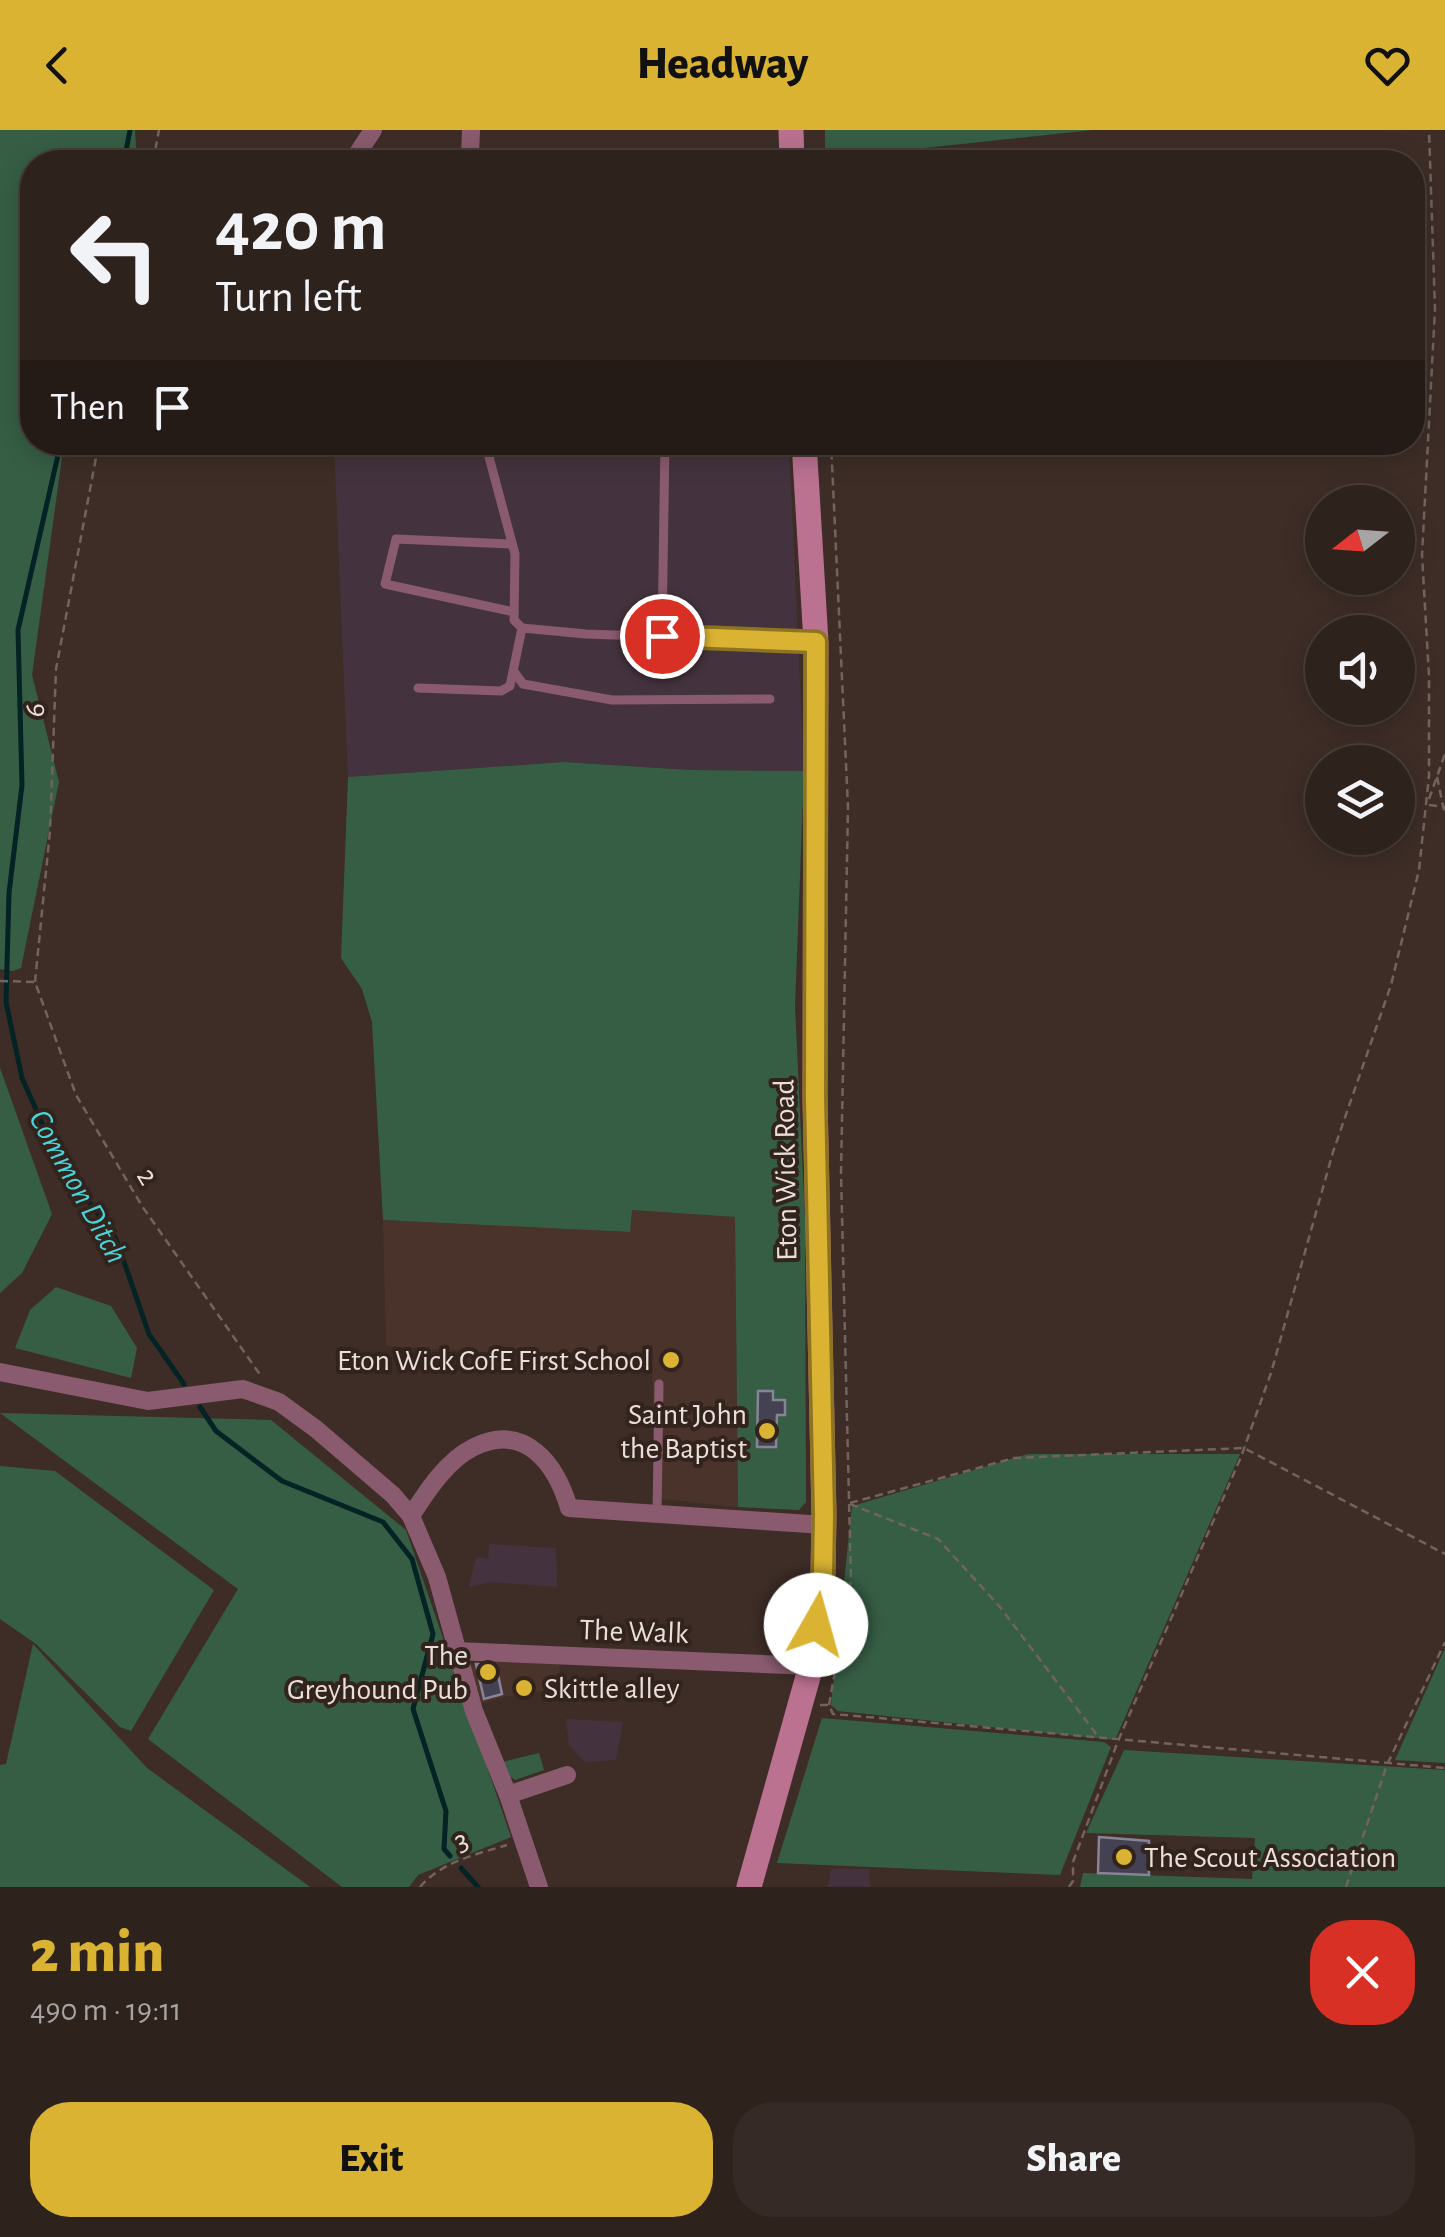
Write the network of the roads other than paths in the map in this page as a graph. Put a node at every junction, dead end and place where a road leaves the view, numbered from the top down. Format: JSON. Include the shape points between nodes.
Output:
{"nodes":[{"id":1,"x":488,"y":455,"type":"edge"},
{"id":2,"x":665,"y":455,"type":"edge"},
{"id":3,"x":805,"y":455,"type":"edge"},
{"id":4,"x":512,"y":544,"type":"junction"},
{"id":5,"x":514,"y":612,"type":"junction"},
{"id":6,"x":522,"y":628,"type":"junction"},
{"id":7,"x":662,"y":636,"type":"junction"},
{"id":8,"x":816,"y":642,"type":"junction"},
{"id":9,"x":515,"y":673,"type":"junction"},
{"id":10,"x":418,"y":688,"type":"dead end"},
{"id":11,"x":770,"y":699,"type":"dead end"},
{"id":12,"x":0,"y":1372,"type":"edge"},
{"id":13,"x":658,"y":1384,"type":"dead end"},
{"id":14,"x":657,"y":1514,"type":"junction"},
{"id":15,"x":412,"y":1516,"type":"junction"},
{"id":16,"x":824,"y":1520,"type":"junction"},
{"id":17,"x":455,"y":1651,"type":"junction"},
{"id":18,"x":810,"y":1666,"type":"junction"},
{"id":19,"x":567,"y":1775,"type":"dead end"},
{"id":20,"x":508,"y":1795,"type":"junction"},
{"id":21,"x":539,"y":1887,"type":"edge"},
{"id":22,"x":749,"y":1887,"type":"edge"}],
"edges":[{"from":1,"to":4,"type":"lane"},
{"from":2,"to":7,"type":"lane"},
{"from":3,"to":8,"type":"main road","name":"Eton Wick Road"},
{"from":4,"to":5,"type":"lane"},
{"from":4,"to":5,"type":"lane","via":[[396,539],[384,584]]},
{"from":5,"to":6,"type":"lane"},
{"from":6,"to":7,"type":"lane"},
{"from":6,"to":9,"type":"lane"},
{"from":7,"to":8,"type":"lane"},
{"from":8,"to":16,"type":"main road","name":"Eton Wick Road","via":[[815,1098]]},
{"from":9,"to":10,"type":"lane","via":[[500,691]]},
{"from":9,"to":11,"type":"lane","via":[[522,684],[612,700]]},
{"from":12,"to":15,"type":"street","via":[[148,1401],[243,1389],[279,1402],[316,1428]]},
{"from":13,"to":14,"type":"lane"},
{"from":14,"to":15,"type":"street","via":[[569,1508],[547,1459],[522,1443],[498,1442],[474,1447],[449,1466]]},
{"from":14,"to":16,"type":"street"},
{"from":15,"to":17,"type":"street","via":[[437,1577]]},
{"from":16,"to":18,"type":"main road","name":"Eton Wick Road"},
{"from":17,"to":18,"type":"street","name":"The Walk"},
{"from":17,"to":20,"type":"street"},
{"from":18,"to":22,"type":"main road","name":"Eton Wick Road"},
{"from":19,"to":20,"type":"street"},
{"from":20,"to":21,"type":"street"}]}
